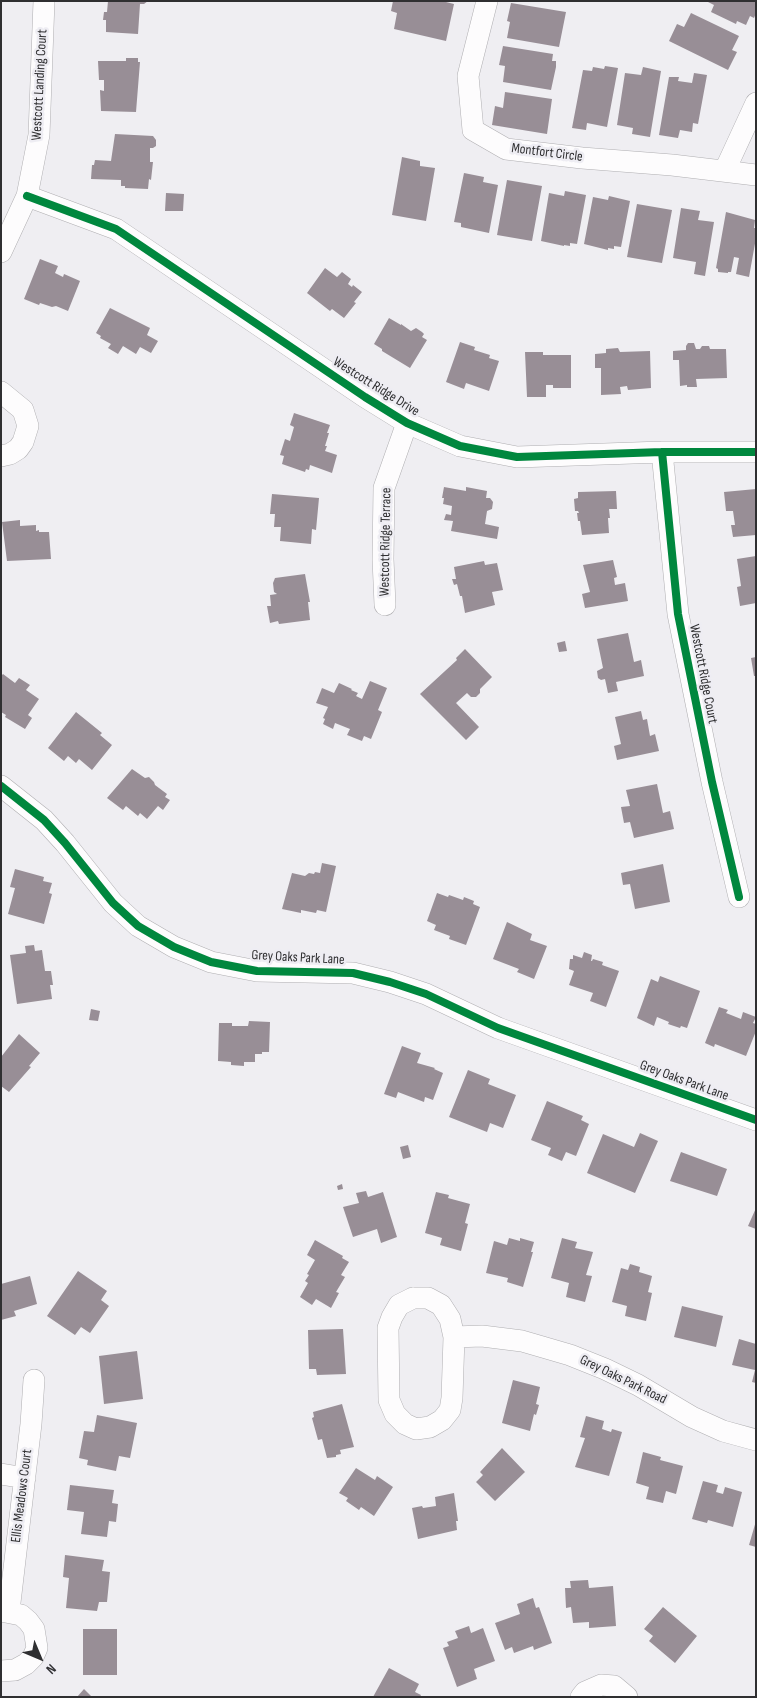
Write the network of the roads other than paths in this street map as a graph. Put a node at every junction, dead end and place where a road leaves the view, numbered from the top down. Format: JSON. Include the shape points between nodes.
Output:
{"nodes":[{"id":1,"x":44,"y":1,"type":"edge"},
{"id":2,"x":487,"y":1,"type":"edge"},
{"id":3,"x":756,"y":103,"type":"edge"},
{"id":4,"x":724,"y":170,"type":"junction"},
{"id":5,"x":756,"y":175,"type":"edge"},
{"id":6,"x":27,"y":196,"type":"junction"},
{"id":7,"x":1,"y":252,"type":"edge"},
{"id":8,"x":1,"y":392,"type":"edge"},
{"id":9,"x":407,"y":423,"type":"junction"},
{"id":10,"x":662,"y":452,"type":"junction"},
{"id":11,"x":756,"y":452,"type":"edge"},
{"id":12,"x":1,"y":456,"type":"edge"},
{"id":13,"x":385,"y":605,"type":"dead end"},
{"id":14,"x":1,"y":786,"type":"edge"},
{"id":15,"x":739,"y":897,"type":"dead end"},
{"id":16,"x":756,"y":1120,"type":"edge"},
{"id":17,"x":454,"y":1337,"type":"junction"},
{"id":18,"x":34,"y":1380,"type":"dead end"},
{"id":19,"x":756,"y":1440,"type":"edge"},
{"id":20,"x":1,"y":1474,"type":"edge"},
{"id":21,"x":25,"y":1478,"type":"junction"},
{"id":22,"x":5,"y":1611,"type":"edge"},
{"id":23,"x":1,"y":1671,"type":"edge"},
{"id":24,"x":581,"y":1697,"type":"edge"},
{"id":25,"x":627,"y":1697,"type":"edge"}],
"edges":[{"from":1,"to":6,"type":"street","name":"Westcott Landing Court","via":[[39,135]]},
{"from":2,"to":4,"type":"street","name":"Montfort Circle","via":[[468,76],[472,130],[506,148]]},
{"from":3,"to":4,"type":"street"},
{"from":4,"to":5,"type":"street","name":"Montfort Circle"},
{"from":6,"to":7,"type":"street","name":"Westcott Landing Court"},
{"from":6,"to":9,"type":"street","name":"Westcott Ridge Drive","via":[[116,229]]},
{"from":8,"to":12,"type":"street","via":[[23,410],[28,426],[27,435],[18,449]]},
{"from":9,"to":10,"type":"street","name":"Westcott Ridge Drive","via":[[460,446],[517,456]]},
{"from":9,"to":13,"type":"street","name":"Westcott Ridge Terrace","via":[[384,488]]},
{"from":10,"to":11,"type":"street","name":"Westcott Ridge Drive"},
{"from":10,"to":15,"type":"street","name":"Westcott Ridge Court","via":[[678,614]]},
{"from":14,"to":16,"type":"street","name":"Grey Oaks Park Lane","via":[[44,820],[113,903],[138,926],[174,947],[211,962],[257,971],[352,973],[390,982],[426,994],[498,1028]]},
{"from":17,"to":17,"type":"street","via":[[450,1319],[441,1305],[428,1298],[413,1298],[399,1305],[392,1317],[388,1328],[389,1400],[395,1414],[405,1424],[416,1429],[430,1427],[450,1410]]},
{"from":17,"to":19,"type":"street","name":"Grey Oaks Park Road","via":[[482,1336],[522,1341],[570,1355],[638,1385],[692,1417],[723,1431]]},
{"from":18,"to":21,"type":"street","name":"Ellis Meadows Court"},
{"from":20,"to":21,"type":"street"},
{"from":21,"to":22,"type":"street","name":"Ellis Meadows Court"},
{"from":22,"to":23,"type":"street","via":[[21,1615],[28,1621],[34,1629],[37,1648],[26,1664],[15,1670]]},
{"from":24,"to":25,"type":"street","via":[[600,1685],[614,1686]]}]}
